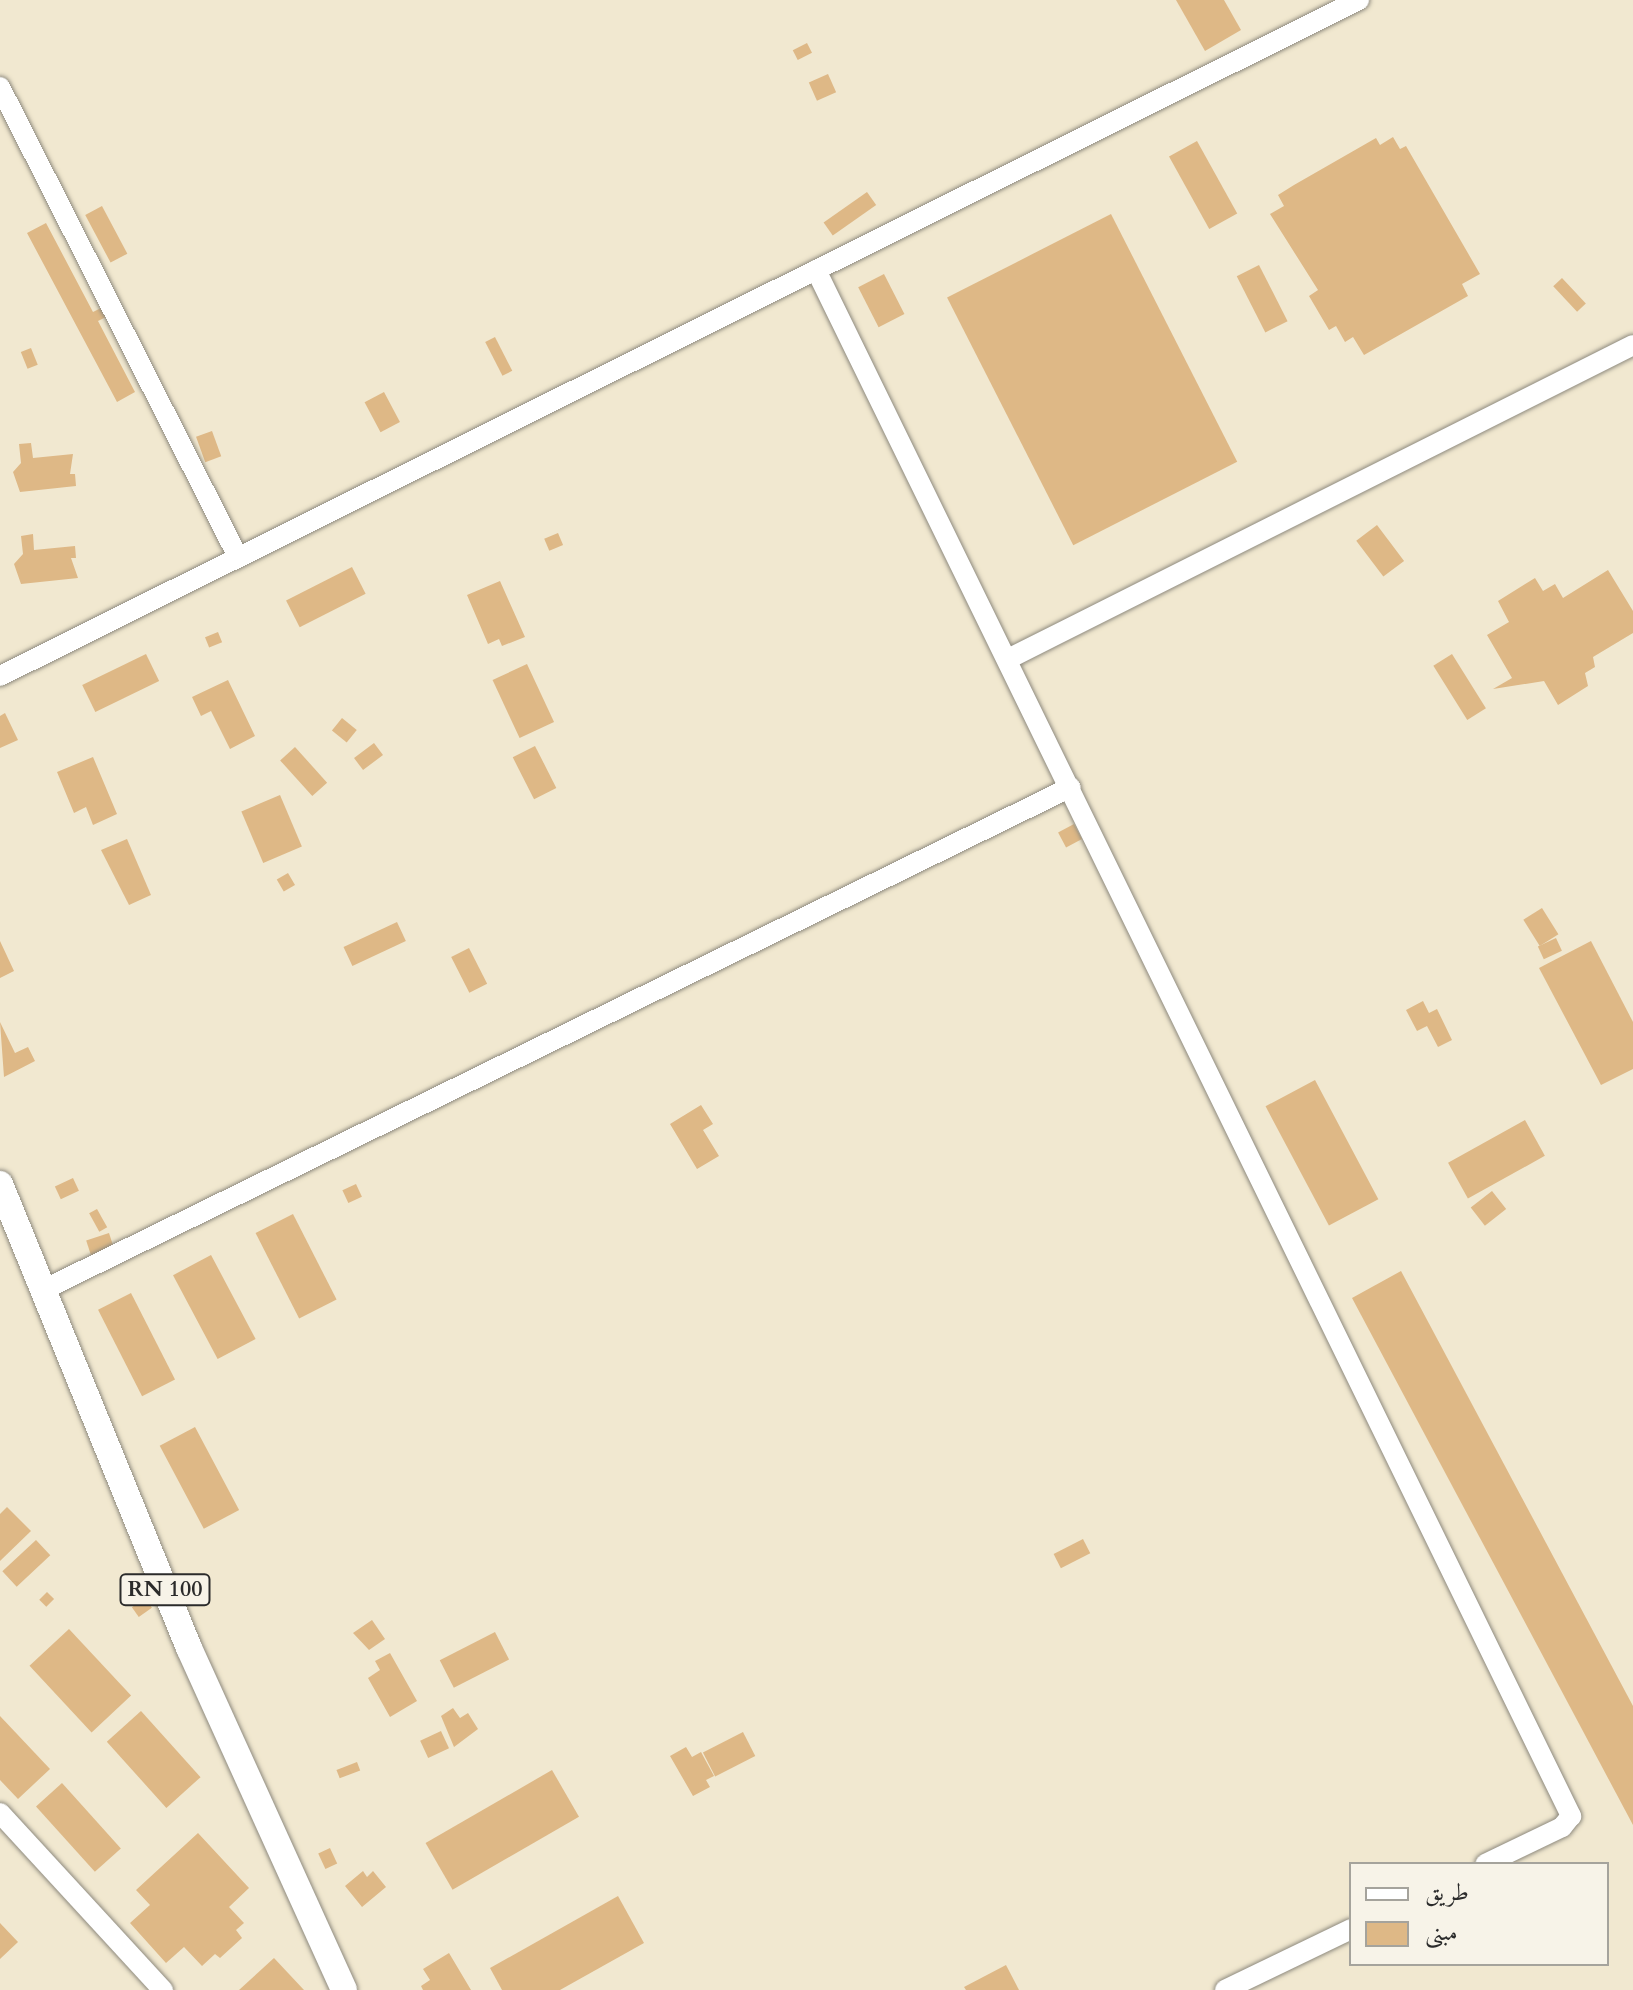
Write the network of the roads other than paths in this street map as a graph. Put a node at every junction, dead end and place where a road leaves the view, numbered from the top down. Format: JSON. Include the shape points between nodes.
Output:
{"nodes":[{"id":1,"x":1359,"y":0,"type":"edge"},
{"id":2,"x":0,"y":87,"type":"edge"},
{"id":3,"x":816,"y":270,"type":"junction"},
{"id":4,"x":1633,"y":345,"type":"edge"},
{"id":5,"x":238,"y":557,"type":"junction"},
{"id":6,"x":1008,"y":659,"type":"junction"},
{"id":7,"x":0,"y":676,"type":"edge"},
{"id":8,"x":1071,"y":787,"type":"junction"},
{"id":9,"x":0,"y":1184,"type":"edge"},
{"id":10,"x":43,"y":1290,"type":"junction"},
{"id":11,"x":0,"y":1813,"type":"edge"},
{"id":12,"x":1489,"y":1862,"type":"edge"},
{"id":13,"x":1349,"y":1930,"type":"edge"},
{"id":14,"x":163,"y":1990,"type":"edge"},
{"id":15,"x":344,"y":1990,"type":"edge"},
{"id":16,"x":1225,"y":1990,"type":"edge"}],
"edges":[{"from":1,"to":3,"type":"lane"},
{"from":2,"to":5,"type":"lane"},
{"from":3,"to":5,"type":"lane"},
{"from":3,"to":6,"type":"lane"},
{"from":4,"to":6,"type":"lane"},
{"from":5,"to":7,"type":"lane"},
{"from":6,"to":8,"type":"lane"},
{"from":8,"to":10,"type":"lane"},
{"from":8,"to":12,"type":"lane","via":[[1571,1816],[1562,1827]]},
{"from":9,"to":10,"type":"main road","number":"RN 100"},
{"from":10,"to":15,"type":"main road","number":"RN 100","via":[[189,1648]]},
{"from":11,"to":14,"type":"lane"},
{"from":13,"to":16,"type":"lane"}]}
